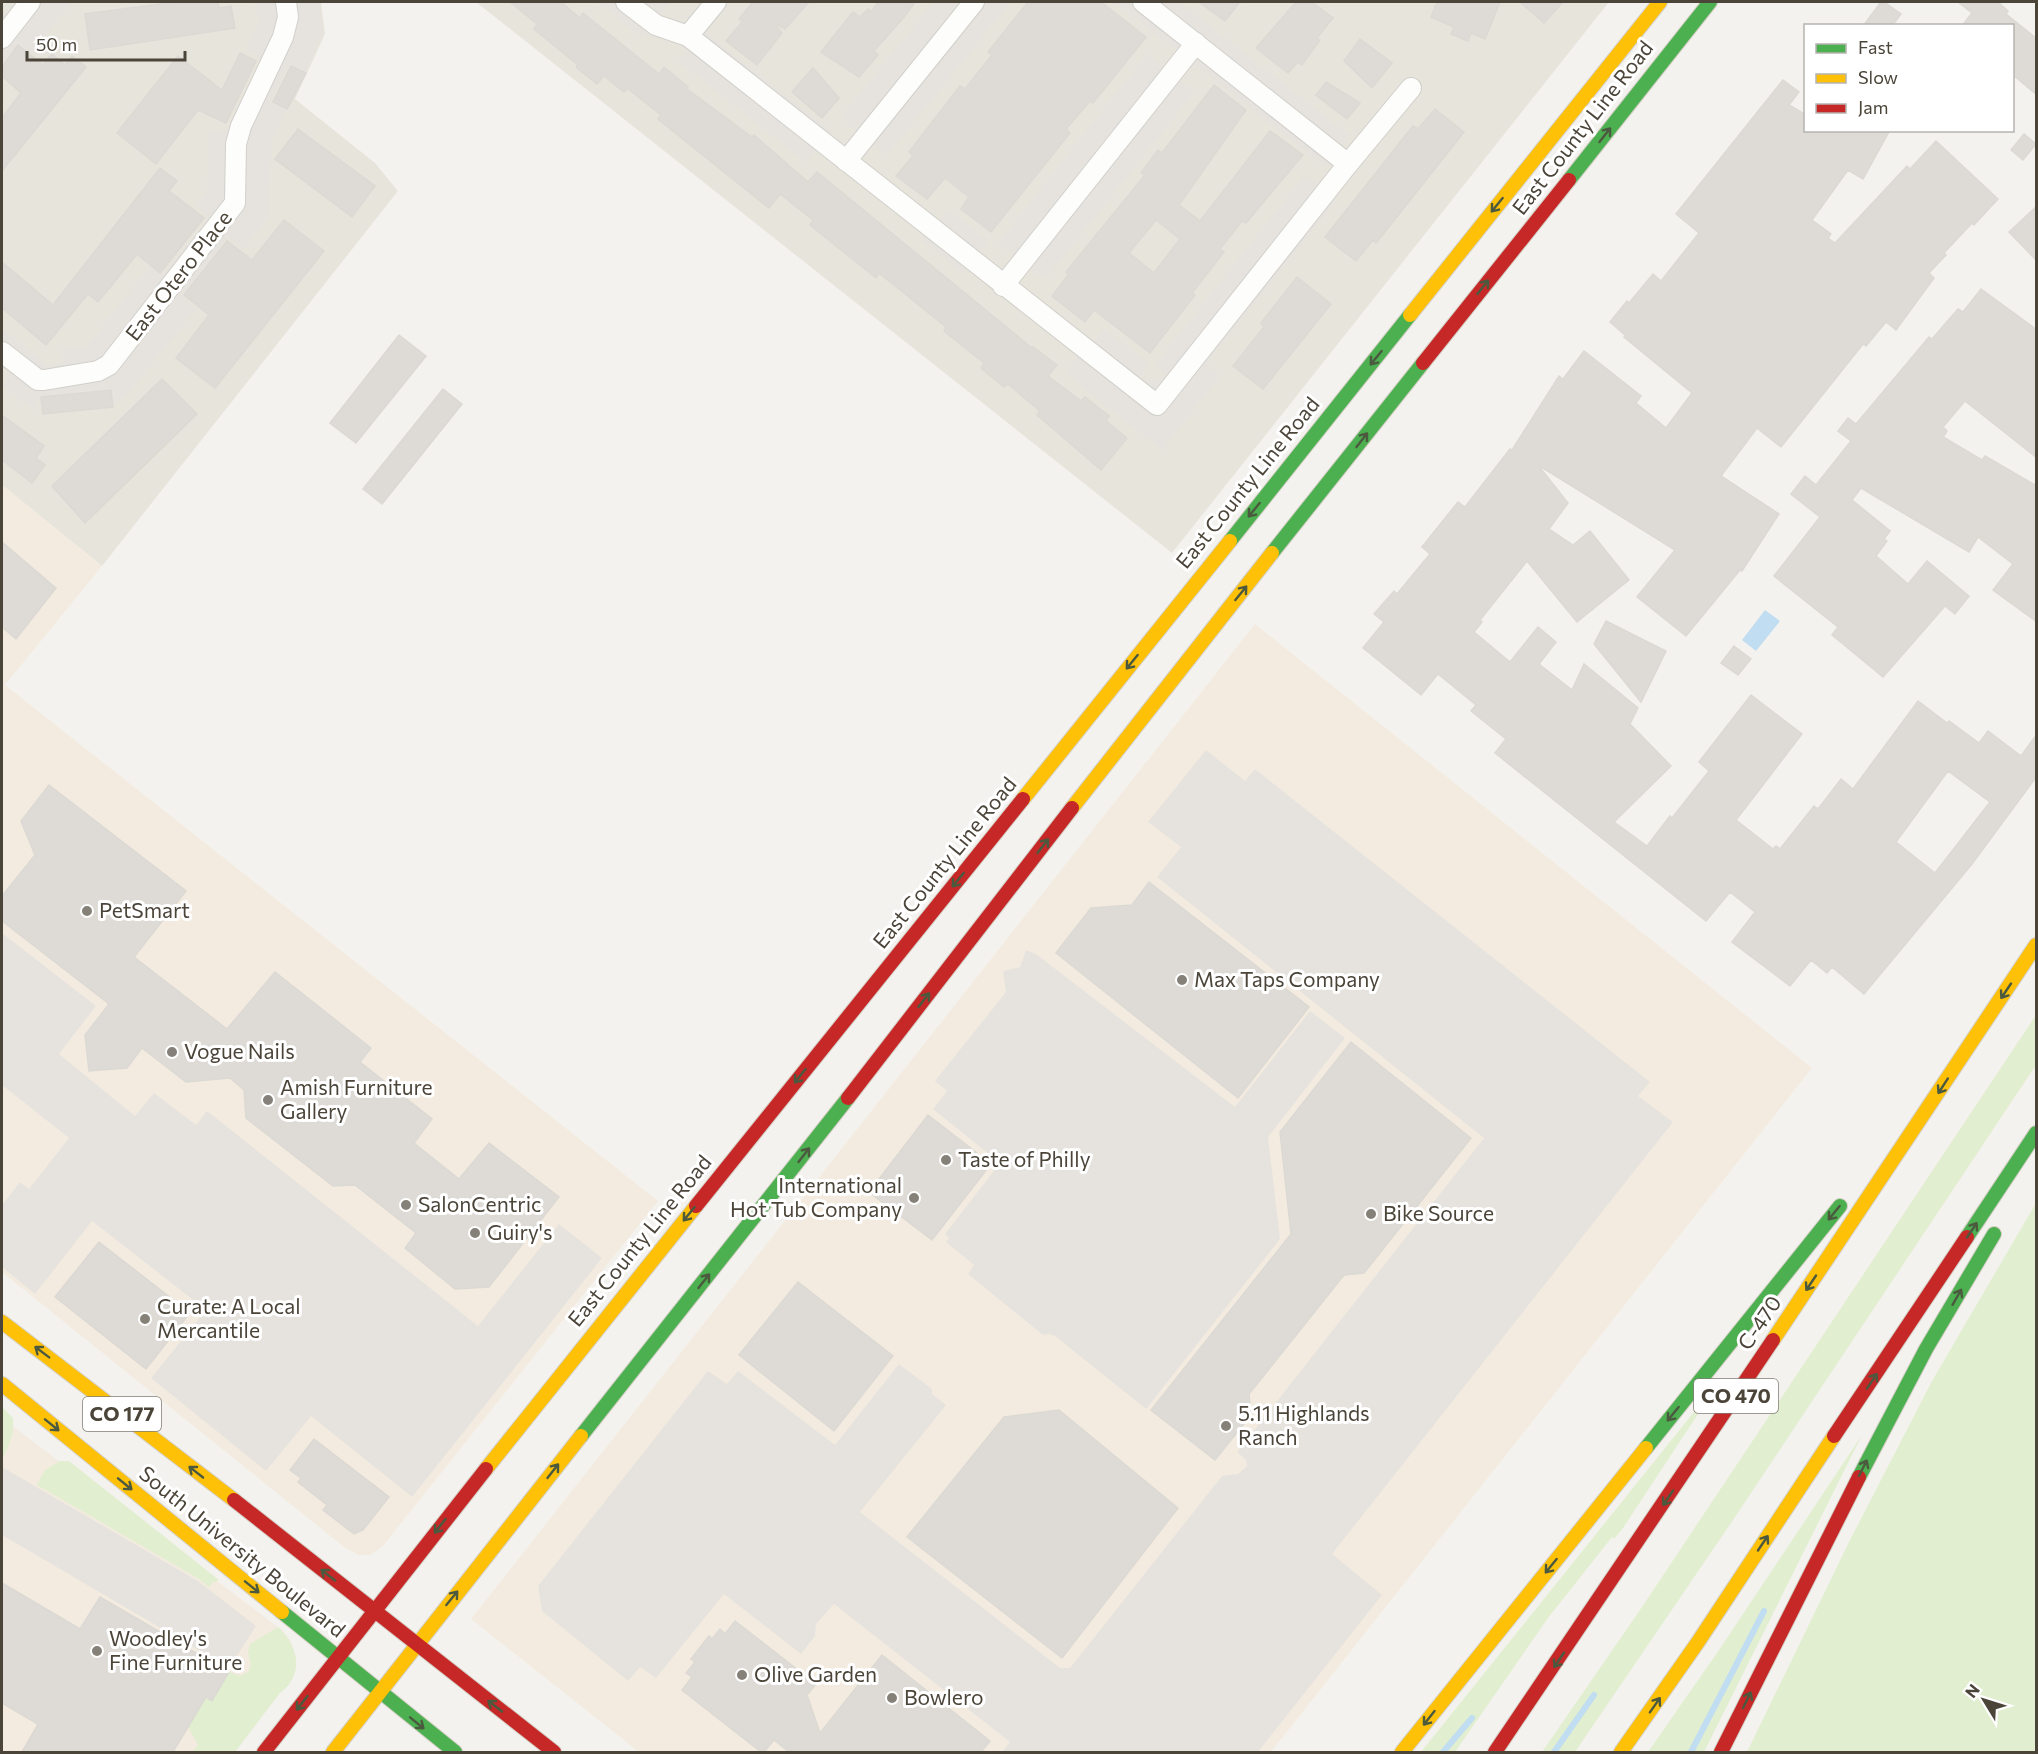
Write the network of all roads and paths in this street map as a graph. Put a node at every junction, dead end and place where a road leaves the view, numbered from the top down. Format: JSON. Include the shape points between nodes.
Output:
{"nodes":[{"id":1,"x":30,"y":2,"type":"edge"},
{"id":2,"x":286,"y":2,"type":"edge"},
{"id":3,"x":626,"y":2,"type":"edge"},
{"id":4,"x":716,"y":2,"type":"edge"},
{"id":5,"x":974,"y":2,"type":"edge"},
{"id":6,"x":1143,"y":2,"type":"edge"},
{"id":7,"x":1660,"y":2,"type":"edge"},
{"id":8,"x":1710,"y":2,"type":"edge"},
{"id":9,"x":688,"y":36,"type":"junction"},
{"id":10,"x":2,"y":38,"type":"edge"},
{"id":11,"x":1196,"y":43,"type":"junction"},
{"id":12,"x":1411,"y":88,"type":"dead end"},
{"id":13,"x":846,"y":161,"type":"junction"},
{"id":14,"x":1348,"y":164,"type":"junction"},
{"id":15,"x":1003,"y":286,"type":"junction"},
{"id":16,"x":2,"y":352,"type":"edge"},
{"id":17,"x":2037,"y":945,"type":"edge"},
{"id":18,"x":1975,"y":1037,"type":"junction"},
{"id":19,"x":2037,"y":1133,"type":"edge"},
{"id":20,"x":1883,"y":1150,"type":"dead end"},
{"id":21,"x":1846,"y":1198,"type":"dead end"},
{"id":22,"x":2001,"y":1223,"type":"dead end"},
{"id":23,"x":2,"y":1322,"type":"edge"},
{"id":24,"x":2,"y":1384,"type":"edge"},
{"id":25,"x":374,"y":1611,"type":"junction"},
{"id":26,"x":416,"y":1644,"type":"junction"},
{"id":27,"x":338,"y":1657,"type":"junction"},
{"id":28,"x":381,"y":1692,"type":"junction"},
{"id":29,"x":264,"y":1752,"type":"edge"},
{"id":30,"x":333,"y":1752,"type":"edge"},
{"id":31,"x":454,"y":1752,"type":"edge"},
{"id":32,"x":554,"y":1752,"type":"edge"},
{"id":33,"x":1402,"y":1752,"type":"edge"},
{"id":34,"x":1495,"y":1752,"type":"edge"},
{"id":35,"x":1621,"y":1752,"type":"edge"},
{"id":36,"x":1721,"y":1752,"type":"edge"}],
"edges":[{"from":1,"to":10,"type":"street"},
{"from":2,"to":16,"type":"street","name":"East Otero Place","via":[[288,17],[283,37],[236,144],[236,203],[109,365],[98,371],[38,380]]},
{"from":3,"to":9,"type":"street","via":[[656,25]]},
{"from":4,"to":9,"type":"street"},
{"from":5,"to":13,"type":"street"},
{"from":6,"to":11,"type":"street"},
{"from":7,"to":25,"type":"main road","name":"East County Line Road","one_way":true},
{"from":26,"to":8,"type":"main road","name":"East County Line Road","one_way":true,"via":[[768,1201],[1204,638]]},
{"from":9,"to":13,"type":"street"},
{"from":11,"to":14,"type":"street"},
{"from":11,"to":15,"type":"street"},
{"from":12,"to":14,"type":"street"},
{"from":13,"to":15,"type":"street"},
{"from":14,"to":15,"type":"street","via":[[1157,405]]},
{"from":17,"to":18,"type":"main road","name":"C-470","number":"CO 470","one_way":true},
{"from":18,"to":20,"type":"main road","via":[[1947,1058]]},
{"from":18,"to":34,"type":"main road","name":"C-470","number":"CO 470","one_way":true},
{"from":35,"to":19,"type":"main road","one_way":true},
{"from":21,"to":33,"type":"main road","one_way":true},
{"from":36,"to":22,"type":"main road","one_way":true,"via":[[1889,1418]]},
{"from":25,"to":23,"type":"main road","name":"South University Boulevard","number":"CO 177","one_way":true},
{"from":24,"to":27,"type":"main road","name":"South University Boulevard","number":"CO 177","one_way":true},
{"from":25,"to":26,"type":"main road","number":"CO 177"},
{"from":25,"to":27,"type":"main road","name":"East County Line Road"},
{"from":26,"to":28,"type":"main road","name":"East County Line Road"},
{"from":32,"to":26,"type":"main road","number":"CO 177","one_way":true},
{"from":27,"to":28,"type":"main road","name":"South University Boulevard","number":"CO 177"},
{"from":27,"to":29,"type":"main road","name":"East County Line Road","one_way":true},
{"from":28,"to":30,"type":"main road","name":"East County Line Road"},
{"from":28,"to":31,"type":"main road","name":"South University Boulevard","number":"CO 177","one_way":true}]}
